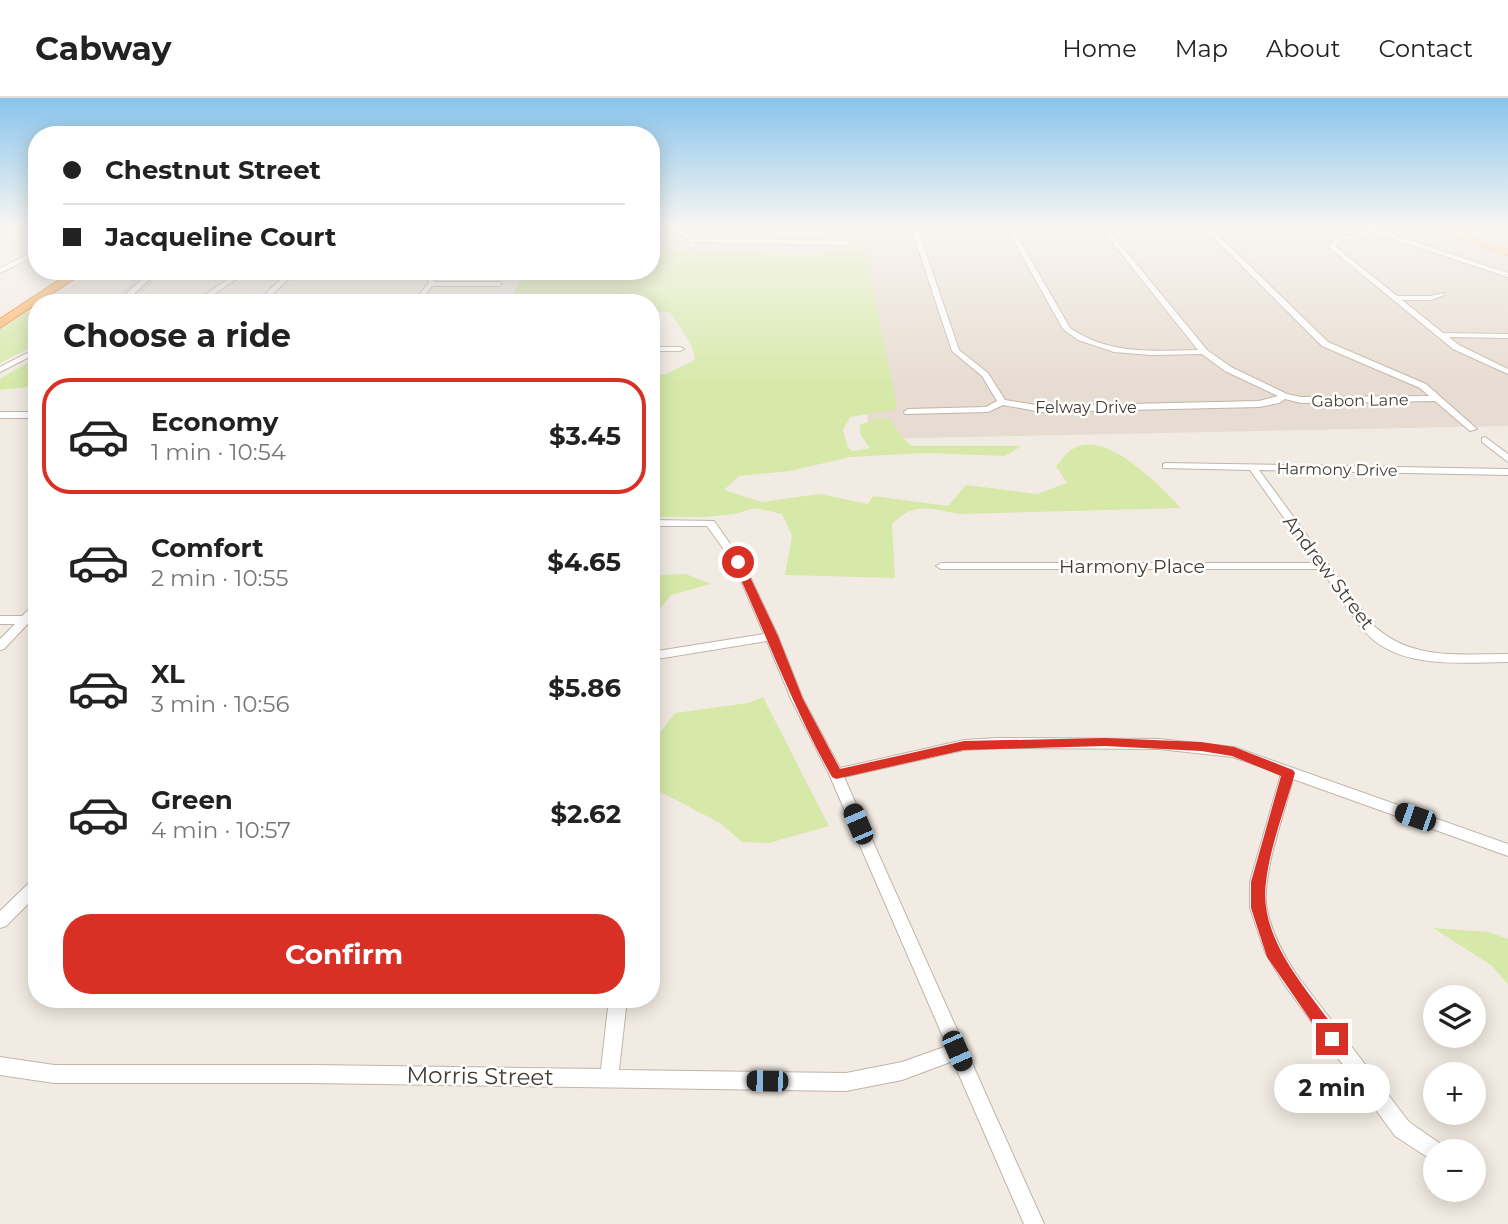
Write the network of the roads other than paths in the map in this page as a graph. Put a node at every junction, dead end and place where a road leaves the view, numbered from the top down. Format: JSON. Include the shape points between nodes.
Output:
{"nodes":[{"id":1,"x":49,"y":280,"type":"edge"},
{"id":2,"x":67,"y":280,"type":"edge"},
{"id":3,"x":145,"y":280,"type":"edge"},
{"id":4,"x":231,"y":280,"type":"edge"},
{"id":5,"x":285,"y":280,"type":"edge"},
{"id":6,"x":431,"y":280,"type":"edge"},
{"id":7,"x":932,"y":280,"type":"edge"},
{"id":8,"x":1039,"y":280,"type":"edge"},
{"id":9,"x":1145,"y":280,"type":"edge"},
{"id":10,"x":1259,"y":280,"type":"edge"},
{"id":11,"x":1371,"y":280,"type":"edge"},
{"id":12,"x":430,"y":284,"type":"junction"},
{"id":13,"x":499,"y":284,"type":"dead end"},
{"id":14,"x":46,"y":294,"type":"edge"},
{"id":15,"x":129,"y":294,"type":"edge"},
{"id":16,"x":211,"y":294,"type":"edge"},
{"id":17,"x":270,"y":294,"type":"edge"},
{"id":18,"x":423,"y":294,"type":"edge"},
{"id":19,"x":1442,"y":294,"type":"dead end"},
{"id":20,"x":1394,"y":298,"type":"junction"},
{"id":21,"x":28,"y":306,"type":"edge"},
{"id":22,"x":0,"y":311,"type":"edge"},
{"id":23,"x":0,"y":324,"type":"edge"},
{"id":24,"x":1440,"y":335,"type":"junction"},
{"id":25,"x":1508,"y":336,"type":"edge"},
{"id":26,"x":660,"y":349,"type":"edge"},
{"id":27,"x":680,"y":349,"type":"dead end"},
{"id":28,"x":1204,"y":352,"type":"junction"},
{"id":29,"x":28,"y":355,"type":"edge"},
{"id":30,"x":0,"y":370,"type":"edge"},
{"id":31,"x":1508,"y":372,"type":"edge"},
{"id":32,"x":1284,"y":396,"type":"junction"},
{"id":33,"x":1437,"y":398,"type":"junction"},
{"id":34,"x":1002,"y":402,"type":"junction"},
{"id":35,"x":908,"y":412,"type":"dead end"},
{"id":36,"x":0,"y":415,"type":"edge"},
{"id":37,"x":28,"y":415,"type":"edge"},
{"id":38,"x":1473,"y":429,"type":"dead end"},
{"id":39,"x":1485,"y":440,"type":"dead end"},
{"id":40,"x":1508,"y":459,"type":"edge"},
{"id":41,"x":1166,"y":466,"type":"dead end"},
{"id":42,"x":1252,"y":467,"type":"junction"},
{"id":43,"x":1508,"y":472,"type":"edge"},
{"id":44,"x":660,"y":523,"type":"edge"},
{"id":45,"x":941,"y":566,"type":"dead end"},
{"id":46,"x":1323,"y":566,"type":"junction"},
{"id":47,"x":28,"y":617,"type":"edge"},
{"id":48,"x":0,"y":620,"type":"edge"},
{"id":49,"x":25,"y":620,"type":"junction"},
{"id":50,"x":772,"y":636,"type":"junction"},
{"id":51,"x":0,"y":646,"type":"edge"},
{"id":52,"x":660,"y":655,"type":"edge"},
{"id":53,"x":1508,"y":658,"type":"edge"},
{"id":54,"x":1288,"y":773,"type":"junction"},
{"id":55,"x":836,"y":774,"type":"junction"},
{"id":56,"x":1508,"y":850,"type":"edge"},
{"id":57,"x":28,"y":894,"type":"edge"},
{"id":58,"x":0,"y":921,"type":"edge"},
{"id":59,"x":617,"y":1008,"type":"edge"},
{"id":60,"x":957,"y":1051,"type":"junction"},
{"id":61,"x":0,"y":1066,"type":"edge"},
{"id":62,"x":609,"y":1078,"type":"junction"},
{"id":63,"x":1423,"y":1144,"type":"edge"},
{"id":64,"x":1034,"y":1224,"type":"edge"}],
"edges":[{"from":1,"to":22,"type":"highway"},
{"from":2,"to":14,"type":"highway"},
{"from":3,"to":15,"type":"street"},
{"from":4,"to":16,"type":"street"},
{"from":5,"to":17,"type":"street"},
{"from":6,"to":12,"type":"street"},
{"from":7,"to":34,"type":"street","via":[[956,351],[985,375]]},
{"from":8,"to":28,"type":"street","via":[[1067,329],[1092,344],[1123,351]]},
{"from":9,"to":28,"type":"street","name":"Gabon Lane"},
{"from":10,"to":33,"type":"street","via":[[1325,344],[1409,378]]},
{"from":11,"to":20,"type":"street"},
{"from":12,"to":13,"type":"street"},
{"from":12,"to":18,"type":"street"},
{"from":19,"to":20,"type":"street"},
{"from":20,"to":24,"type":"street"},
{"from":21,"to":23,"type":"highway"},
{"from":24,"to":25,"type":"street"},
{"from":24,"to":31,"type":"street","via":[[1470,356]]},
{"from":26,"to":27,"type":"street"},
{"from":28,"to":32,"type":"street","name":"Gabon Lane"},
{"from":29,"to":30,"type":"street"},
{"from":32,"to":33,"type":"street","name":"Gabon Lane","via":[[1312,402]]},
{"from":32,"to":34,"type":"street","name":"Felway Drive","via":[[1269,404],[1042,409]]},
{"from":33,"to":38,"type":"street"},
{"from":34,"to":35,"type":"street","via":[[988,409]]},
{"from":36,"to":37,"type":"street"},
{"from":39,"to":40,"type":"street"},
{"from":41,"to":42,"type":"street","name":"Harmony Drive"},
{"from":42,"to":43,"type":"street","name":"Harmony Drive"},
{"from":42,"to":46,"type":"street","name":"Andrew Street"},
{"from":44,"to":50,"type":"street","via":[[710,523],[738,562]]},
{"from":45,"to":46,"type":"street","name":"Harmony Place"},
{"from":46,"to":53,"type":"street","name":"Andrew Street","via":[[1372,632],[1387,643],[1423,655]]},
{"from":47,"to":49,"type":"street"},
{"from":48,"to":49,"type":"street"},
{"from":49,"to":51,"type":"street"},
{"from":50,"to":52,"type":"street"},
{"from":50,"to":55,"type":"street","via":[[797,699]]},
{"from":54,"to":55,"type":"street","via":[[1234,752],[1201,746],[1105,742],[964,746]]},
{"from":54,"to":56,"type":"street"},
{"from":54,"to":63,"type":"street","via":[[1258,882],[1258,908],[1265,932],[1290,979],[1371,1089],[1402,1129]]},
{"from":55,"to":60,"type":"street"},
{"from":57,"to":58,"type":"street"},
{"from":59,"to":62,"type":"street"},
{"from":60,"to":62,"type":"street","name":"Morris Street","via":[[902,1071],[846,1082]]},
{"from":60,"to":64,"type":"street"},
{"from":61,"to":62,"type":"street","name":"Morris Street","via":[[54,1074]]}]}
